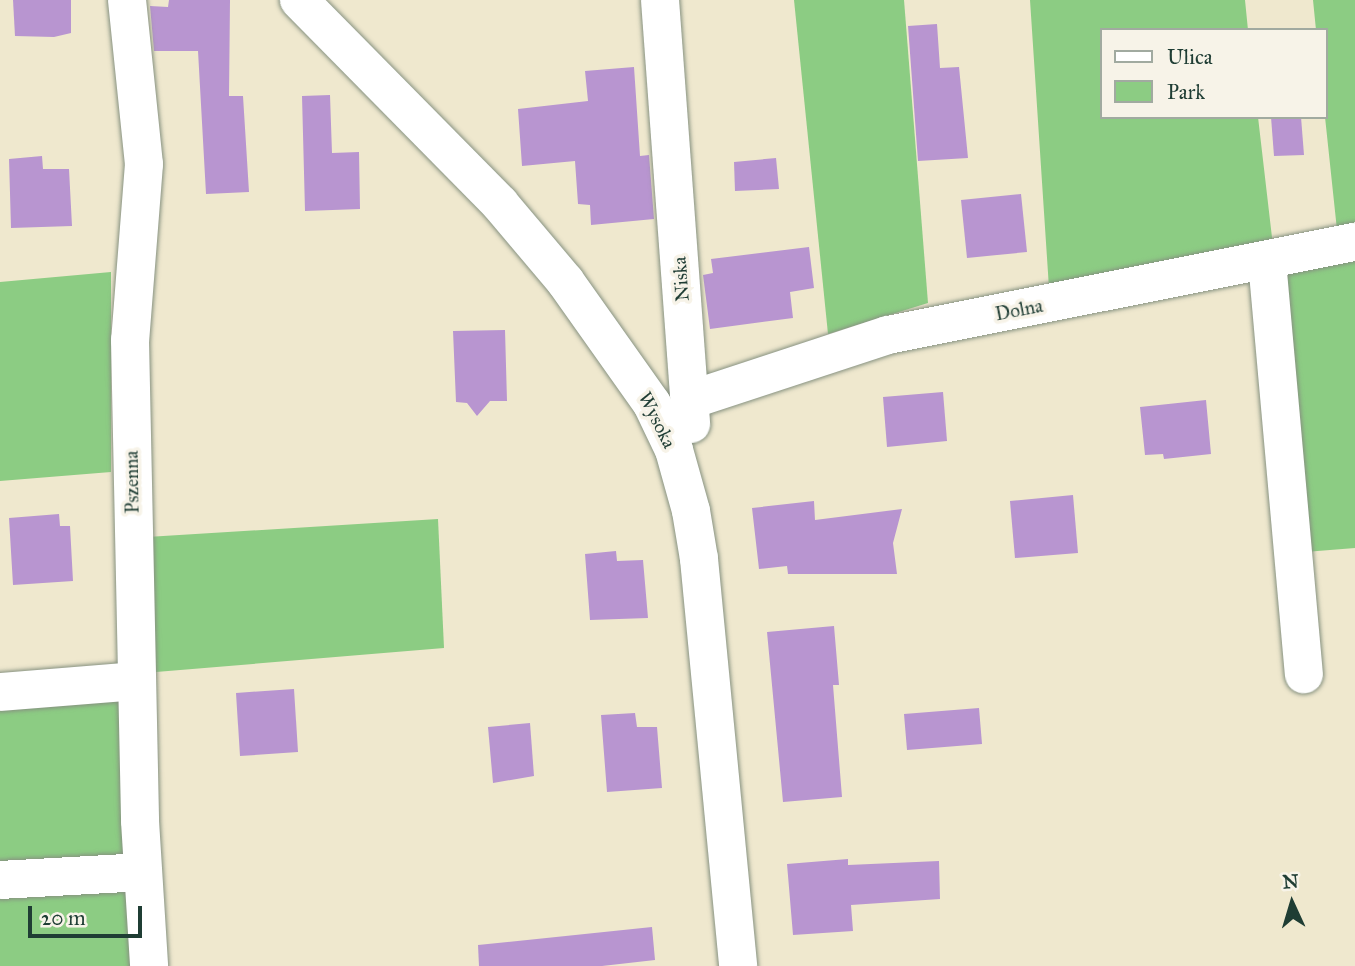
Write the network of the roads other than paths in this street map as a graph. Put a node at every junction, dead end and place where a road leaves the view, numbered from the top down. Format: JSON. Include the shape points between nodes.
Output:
{"nodes":[{"id":1,"x":127,"y":0,"type":"edge"},
{"id":2,"x":299,"y":0,"type":"edge"},
{"id":3,"x":660,"y":0,"type":"edge"},
{"id":4,"x":1355,"y":242,"type":"edge"},
{"id":5,"x":1267,"y":261,"type":"junction"},
{"id":6,"x":690,"y":400,"type":"junction"},
{"id":7,"x":699,"y":559,"type":"junction"},
{"id":8,"x":1304,"y":674,"type":"dead end"},
{"id":9,"x":137,"y":681,"type":"junction"},
{"id":10,"x":0,"y":692,"type":"edge"},
{"id":11,"x":143,"y":872,"type":"junction"},
{"id":12,"x":0,"y":880,"type":"edge"},
{"id":13,"x":149,"y":966,"type":"edge"},
{"id":14,"x":738,"y":966,"type":"edge"}],
"edges":[{"from":1,"to":9,"type":"street","name":"Pszenna","via":[[144,164],[130,340]]},
{"from":2,"to":7,"type":"street","name":"Wysoka","via":[[500,204],[565,281],[616,352],[652,404],[674,450]]},
{"from":3,"to":6,"type":"street","name":"Niska"},
{"from":4,"to":5,"type":"street","name":"Dolna"},
{"from":5,"to":6,"type":"street","name":"Dolna","via":[[888,335]]},
{"from":5,"to":8,"type":"street"},
{"from":6,"to":7,"type":"street","name":"Niska"},
{"from":7,"to":14,"type":"street","name":"Wysoka"},
{"from":9,"to":10,"type":"street"},
{"from":9,"to":11,"type":"street","name":"Pszenna"},
{"from":11,"to":12,"type":"street"},
{"from":11,"to":13,"type":"street","name":"Pszenna"}]}
